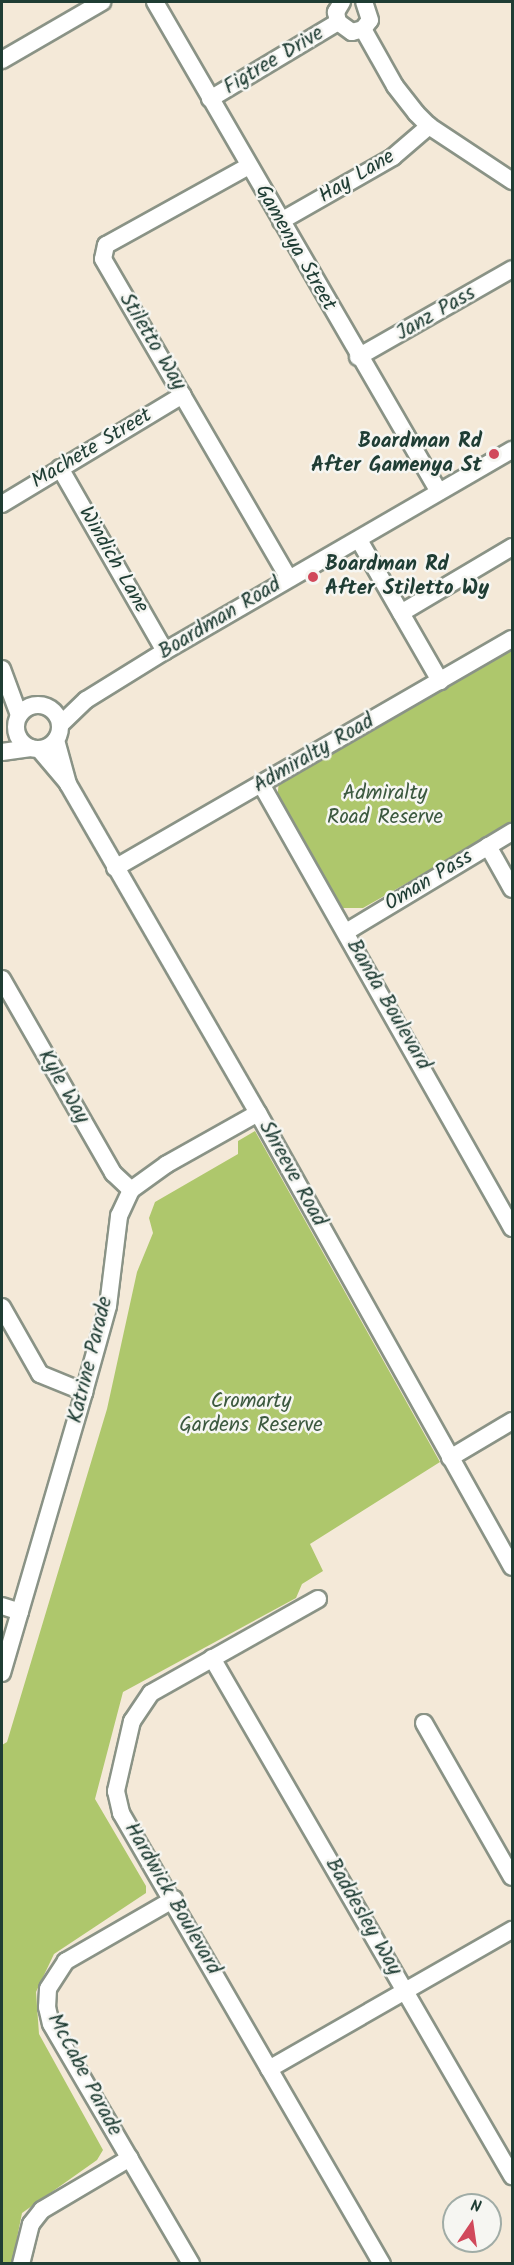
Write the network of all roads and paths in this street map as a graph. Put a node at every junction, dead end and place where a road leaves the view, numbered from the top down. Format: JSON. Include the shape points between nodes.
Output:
{"nodes":[{"id":1,"x":102,"y":2,"type":"edge"},
{"id":2,"x":155,"y":2,"type":"edge"},
{"id":3,"x":342,"y":2,"type":"edge"},
{"id":4,"x":368,"y":3,"type":"edge"},
{"id":5,"x":338,"y":22,"type":"junction"},
{"id":6,"x":363,"y":28,"type":"junction"},
{"id":7,"x":2,"y":60,"type":"edge"},
{"id":8,"x":210,"y":99,"type":"junction"},
{"id":9,"x":429,"y":126,"type":"junction"},
{"id":10,"x":247,"y":166,"type":"junction"},
{"id":11,"x":510,"y":173,"type":"edge"},
{"id":12,"x":281,"y":221,"type":"junction"},
{"id":13,"x":513,"y":269,"type":"edge"},
{"id":14,"x":358,"y":357,"type":"junction"},
{"id":15,"x":183,"y":394,"type":"junction"},
{"id":16,"x":513,"y":450,"type":"edge"},
{"id":17,"x":60,"y":468,"type":"junction"},
{"id":18,"x":439,"y":492,"type":"junction"},
{"id":19,"x":2,"y":504,"type":"edge"},
{"id":20,"x":359,"y":540,"type":"junction"},
{"id":21,"x":513,"y":547,"type":"edge"},
{"id":22,"x":289,"y":578,"type":"junction"},
{"id":23,"x":401,"y":613,"type":"junction"},
{"id":24,"x":513,"y":639,"type":"edge"},
{"id":25,"x":165,"y":651,"type":"junction"},
{"id":26,"x":5,"y":675,"type":"edge"},
{"id":27,"x":440,"y":681,"type":"junction"},
{"id":28,"x":86,"y":700,"type":"junction"},
{"id":29,"x":41,"y":706,"type":"junction"},
{"id":30,"x":18,"y":718,"type":"junction"},
{"id":31,"x":58,"y":733,"type":"junction"},
{"id":32,"x":2,"y":744,"type":"edge"},
{"id":33,"x":35,"y":748,"type":"junction"},
{"id":34,"x":2,"y":752,"type":"edge"},
{"id":35,"x":68,"y":784,"type":"junction"},
{"id":36,"x":261,"y":784,"type":"junction"},
{"id":37,"x":513,"y":832,"type":"edge"},
{"id":38,"x":488,"y":846,"type":"junction"},
{"id":39,"x":115,"y":868,"type":"junction"},
{"id":40,"x":513,"y":889,"type":"edge"},
{"id":41,"x":346,"y":932,"type":"junction"},
{"id":42,"x":2,"y":979,"type":"edge"},
{"id":43,"x":258,"y":1113,"type":"junction"},
{"id":44,"x":131,"y":1190,"type":"junction"},
{"id":45,"x":513,"y":1228,"type":"edge"},
{"id":46,"x":2,"y":1307,"type":"edge"},
{"id":47,"x":84,"y":1392,"type":"junction"},
{"id":48,"x":513,"y":1421,"type":"edge"},
{"id":49,"x":450,"y":1458,"type":"junction"},
{"id":50,"x":513,"y":1567,"type":"edge"},
{"id":51,"x":318,"y":1599,"type":"dead end"},
{"id":52,"x":2,"y":1606,"type":"edge"},
{"id":53,"x":20,"y":1612,"type":"junction"},
{"id":54,"x":212,"y":1658,"type":"junction"},
{"id":55,"x":2,"y":1673,"type":"edge"},
{"id":56,"x":424,"y":1723,"type":"dead end"},
{"id":57,"x":513,"y":1877,"type":"edge"},
{"id":58,"x":174,"y":1899,"type":"junction"},
{"id":59,"x":513,"y":1930,"type":"edge"},
{"id":60,"x":405,"y":1991,"type":"junction"},
{"id":61,"x":269,"y":2069,"type":"junction"},
{"id":62,"x":130,"y":2158,"type":"junction"},
{"id":63,"x":513,"y":2176,"type":"edge"},
{"id":64,"x":21,"y":2264,"type":"edge"},
{"id":65,"x":191,"y":2264,"type":"edge"},
{"id":66,"x":382,"y":2264,"type":"edge"}],
"edges":[{"from":1,"to":7,"type":"street"},
{"from":2,"to":8,"type":"street","name":"Gamenya Street"},
{"from":3,"to":5,"type":"street","via":[[336,12]]},
{"from":4,"to":6,"type":"street","via":[[371,15]]},
{"from":5,"to":6,"type":"street","via":[[352,32]]},
{"from":5,"to":8,"type":"street","name":"Figtree Drive"},
{"from":6,"to":9,"type":"street","via":[[395,86]]},
{"from":8,"to":10,"type":"street","name":"Gamenya Street"},
{"from":9,"to":11,"type":"street"},
{"from":9,"to":12,"type":"street","name":"Hay Lane","via":[[393,157]]},
{"from":10,"to":12,"type":"street","name":"Gamenya Street"},
{"from":10,"to":15,"type":"street","name":"Stiletto Way","via":[[106,245],[103,259]]},
{"from":12,"to":14,"type":"street","name":"Gamenya Street"},
{"from":13,"to":14,"type":"street","name":"Janz Pass"},
{"from":14,"to":18,"type":"street","name":"Gamenya Street"},
{"from":15,"to":17,"type":"street","name":"Machete Street"},
{"from":15,"to":22,"type":"street","name":"Stiletto Way"},
{"from":16,"to":18,"type":"street","name":"Boardman Road"},
{"from":17,"to":19,"type":"street","name":"Machete Street"},
{"from":17,"to":25,"type":"street","name":"Windich Lane"},
{"from":18,"to":20,"type":"street","name":"Boardman Road"},
{"from":20,"to":22,"type":"street","name":"Boardman Road"},
{"from":20,"to":23,"type":"street"},
{"from":21,"to":23,"type":"street"},
{"from":22,"to":25,"type":"street","name":"Boardman Road"},
{"from":23,"to":27,"type":"street"},
{"from":24,"to":27,"type":"street","name":"Admiralty Road"},
{"from":25,"to":28,"type":"street","name":"Boardman Road"},
{"from":26,"to":29,"type":"street"},
{"from":26,"to":30,"type":"street"},
{"from":27,"to":36,"type":"street","name":"Admiralty Road"},
{"from":28,"to":29,"type":"street","name":"Boardman Road"},
{"from":28,"to":31,"type":"street","name":"Boardman Road"},
{"from":29,"to":30,"type":"street","name":"Boardman Road"},
{"from":29,"to":31,"type":"street"},
{"from":30,"to":32,"type":"street","name":"Boardman Road"},
{"from":30,"to":33,"type":"street","via":[[17,735]]},
{"from":31,"to":33,"type":"street","name":"Boardman Road"},
{"from":31,"to":35,"type":"street","name":"Shreeve Road"},
{"from":33,"to":34,"type":"street","name":"Boardman Road"},
{"from":33,"to":35,"type":"street","name":"Shreeve Road"},
{"from":35,"to":39,"type":"street","name":"Shreeve Road"},
{"from":36,"to":39,"type":"street","name":"Admiralty Road"},
{"from":36,"to":41,"type":"street","name":"Banda Boulevard"},
{"from":37,"to":38,"type":"street","name":"Oman Pass"},
{"from":38,"to":40,"type":"street"},
{"from":38,"to":41,"type":"street","name":"Oman Pass"},
{"from":39,"to":43,"type":"street","name":"Shreeve Road"},
{"from":41,"to":45,"type":"street","name":"Banda Boulevard"},
{"from":42,"to":44,"type":"street","name":"Kyle Way","via":[[112,1173]]},
{"from":43,"to":44,"type":"street","via":[[167,1164]]},
{"from":43,"to":49,"type":"street","name":"Shreeve Road"},
{"from":44,"to":47,"type":"street","name":"Katrine Parade","via":[[119,1216],[108,1306]]},
{"from":46,"to":47,"type":"street","via":[[40,1374]]},
{"from":47,"to":53,"type":"street","name":"Katrine Parade"},
{"from":48,"to":49,"type":"street"},
{"from":49,"to":50,"type":"street","name":"Shreeve Road"},
{"from":51,"to":54,"type":"street","name":"Hardwick Boulevard"},
{"from":52,"to":53,"type":"street"},
{"from":53,"to":55,"type":"street","name":"Katrine Parade"},
{"from":54,"to":58,"type":"street","name":"Hardwick Boulevard","via":[[151,1693],[139,1706],[118,1774],[122,1813]]},
{"from":54,"to":60,"type":"street","name":"Baddesley Way"},
{"from":56,"to":57,"type":"street"},
{"from":58,"to":61,"type":"street","name":"Hardwick Boulevard"},
{"from":58,"to":62,"type":"street","name":"McCabe Parade","via":[[66,1961],[48,1989],[51,2024]]},
{"from":59,"to":60,"type":"street"},
{"from":60,"to":61,"type":"street"},
{"from":60,"to":63,"type":"street","name":"Baddesley Way"},
{"from":61,"to":66,"type":"street","name":"Hardwick Boulevard"},
{"from":62,"to":64,"type":"street","via":[[42,2210],[31,2224]]},
{"from":62,"to":65,"type":"street","name":"McCabe Parade"}]}
